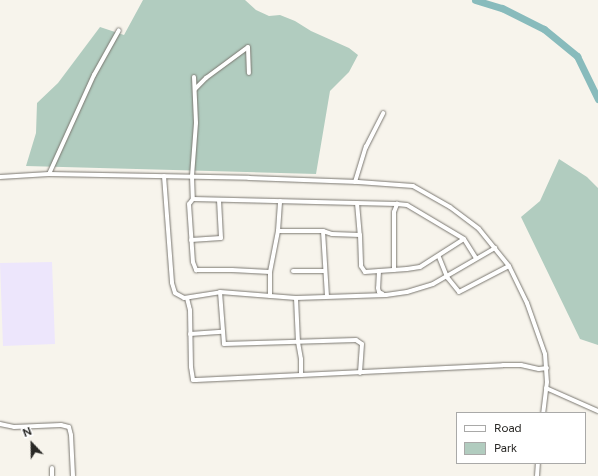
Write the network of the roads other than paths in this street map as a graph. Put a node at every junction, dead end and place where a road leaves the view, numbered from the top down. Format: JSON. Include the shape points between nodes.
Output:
{"nodes":[{"id":1,"x":118,"y":30,"type":"dead end"},
{"id":2,"x":248,"y":74,"type":"dead end"},
{"id":3,"x":194,"y":77,"type":"dead end"},
{"id":4,"x":195,"y":89,"type":"junction"},
{"id":5,"x":383,"y":113,"type":"dead end"},
{"id":6,"x":49,"y":174,"type":"junction"},
{"id":7,"x":0,"y":176,"type":"edge"},
{"id":8,"x":164,"y":176,"type":"junction"},
{"id":9,"x":192,"y":176,"type":"junction"},
{"id":10,"x":355,"y":182,"type":"junction"},
{"id":11,"x":193,"y":199,"type":"junction"},
{"id":12,"x":220,"y":200,"type":"junction"},
{"id":13,"x":280,"y":201,"type":"junction"},
{"id":14,"x":357,"y":202,"type":"junction"},
{"id":15,"x":397,"y":204,"type":"junction"},
{"id":16,"x":323,"y":230,"type":"junction"},
{"id":17,"x":278,"y":231,"type":"junction"},
{"id":18,"x":360,"y":235,"type":"junction"},
{"id":19,"x":464,"y":239,"type":"junction"},
{"id":20,"x":191,"y":240,"type":"junction"},
{"id":21,"x":495,"y":248,"type":"junction"},
{"id":22,"x":439,"y":257,"type":"junction"},
{"id":23,"x":476,"y":258,"type":"junction"},
{"id":24,"x":509,"y":266,"type":"junction"},
{"id":25,"x":394,"y":270,"type":"junction"},
{"id":26,"x":293,"y":271,"type":"dead end"},
{"id":27,"x":325,"y":271,"type":"junction"},
{"id":28,"x":379,"y":271,"type":"junction"},
{"id":29,"x":270,"y":272,"type":"junction"},
{"id":30,"x":447,"y":277,"type":"junction"},
{"id":31,"x":220,"y":292,"type":"junction"},
{"id":32,"x":386,"y":295,"type":"junction"},
{"id":33,"x":270,"y":296,"type":"junction"},
{"id":34,"x":327,"y":296,"type":"junction"},
{"id":35,"x":187,"y":298,"type":"junction"},
{"id":36,"x":296,"y":298,"type":"junction"},
{"id":37,"x":222,"y":332,"type":"junction"},
{"id":38,"x":190,"y":334,"type":"junction"},
{"id":39,"x":298,"y":342,"type":"junction"},
{"id":40,"x":547,"y":368,"type":"junction"},
{"id":41,"x":360,"y":373,"type":"junction"},
{"id":42,"x":301,"y":375,"type":"junction"},
{"id":43,"x":546,"y":388,"type":"junction"},
{"id":44,"x":598,"y":411,"type":"edge"},
{"id":45,"x":543,"y":412,"type":"edge"},
{"id":46,"x":0,"y":424,"type":"edge"},
{"id":47,"x":538,"y":464,"type":"edge"},
{"id":48,"x":52,"y":468,"type":"dead end"},
{"id":49,"x":52,"y":476,"type":"edge"},
{"id":50,"x":73,"y":476,"type":"edge"},
{"id":51,"x":537,"y":476,"type":"edge"}],
"edges":[{"from":1,"to":6,"type":"street","via":[[94,75]]},
{"from":2,"to":4,"type":"street","via":[[248,47]]},
{"from":3,"to":4,"type":"street"},
{"from":4,"to":9,"type":"street","via":[[196,123]]},
{"from":5,"to":10,"type":"street","via":[[366,147]]},
{"from":6,"to":7,"type":"street"},
{"from":6,"to":8,"type":"street"},
{"from":8,"to":9,"type":"street"},
{"from":8,"to":35,"type":"street","via":[[172,283],[177,296]]},
{"from":9,"to":10,"type":"street"},
{"from":9,"to":11,"type":"street"},
{"from":10,"to":21,"type":"street","via":[[413,186],[424,191],[479,229]]},
{"from":11,"to":12,"type":"street"},
{"from":11,"to":20,"type":"street","via":[[189,204]]},
{"from":12,"to":13,"type":"street"},
{"from":12,"to":20,"type":"street","via":[[221,238]]},
{"from":13,"to":14,"type":"street"},
{"from":13,"to":17,"type":"street"},
{"from":14,"to":15,"type":"street"},
{"from":14,"to":18,"type":"street"},
{"from":15,"to":19,"type":"street","via":[[407,206]]},
{"from":15,"to":25,"type":"street","via":[[394,212]]},
{"from":16,"to":17,"type":"street"},
{"from":16,"to":18,"type":"street","via":[[332,234]]},
{"from":16,"to":27,"type":"street"},
{"from":17,"to":29,"type":"street"},
{"from":18,"to":28,"type":"street","via":[[362,270]]},
{"from":19,"to":22,"type":"street"},
{"from":19,"to":23,"type":"street"},
{"from":20,"to":29,"type":"street","via":[[196,270]]},
{"from":21,"to":23,"type":"street"},
{"from":21,"to":24,"type":"street"},
{"from":22,"to":25,"type":"street","via":[[420,267]]},
{"from":22,"to":30,"type":"street"},
{"from":23,"to":30,"type":"street"},
{"from":24,"to":30,"type":"street","via":[[459,292]]},
{"from":24,"to":40,"type":"street","via":[[540,336]]},
{"from":25,"to":28,"type":"street"},
{"from":26,"to":27,"type":"street"},
{"from":27,"to":34,"type":"street"},
{"from":28,"to":32,"type":"street","via":[[378,288],[380,293]]},
{"from":29,"to":33,"type":"street"},
{"from":30,"to":32,"type":"street","via":[[424,288]]},
{"from":31,"to":33,"type":"street"},
{"from":31,"to":35,"type":"street"},
{"from":31,"to":37,"type":"street"},
{"from":32,"to":34,"type":"street"},
{"from":33,"to":36,"type":"street"},
{"from":34,"to":36,"type":"street"},
{"from":35,"to":38,"type":"street","via":[[190,304]]},
{"from":36,"to":39,"type":"street"},
{"from":37,"to":38,"type":"street"},
{"from":37,"to":39,"type":"street","via":[[224,344]]},
{"from":38,"to":42,"type":"street","via":[[193,380]]},
{"from":39,"to":41,"type":"street","via":[[360,341]]},
{"from":39,"to":42,"type":"street"},
{"from":40,"to":41,"type":"street","via":[[503,365]]},
{"from":40,"to":43,"type":"street"},
{"from":41,"to":42,"type":"street"},
{"from":43,"to":44,"type":"street"},
{"from":43,"to":45,"type":"street"},
{"from":46,"to":50,"type":"street","via":[[14,428],[61,425],[69,427]]},
{"from":47,"to":51,"type":"street"},
{"from":48,"to":49,"type":"street"}]}
